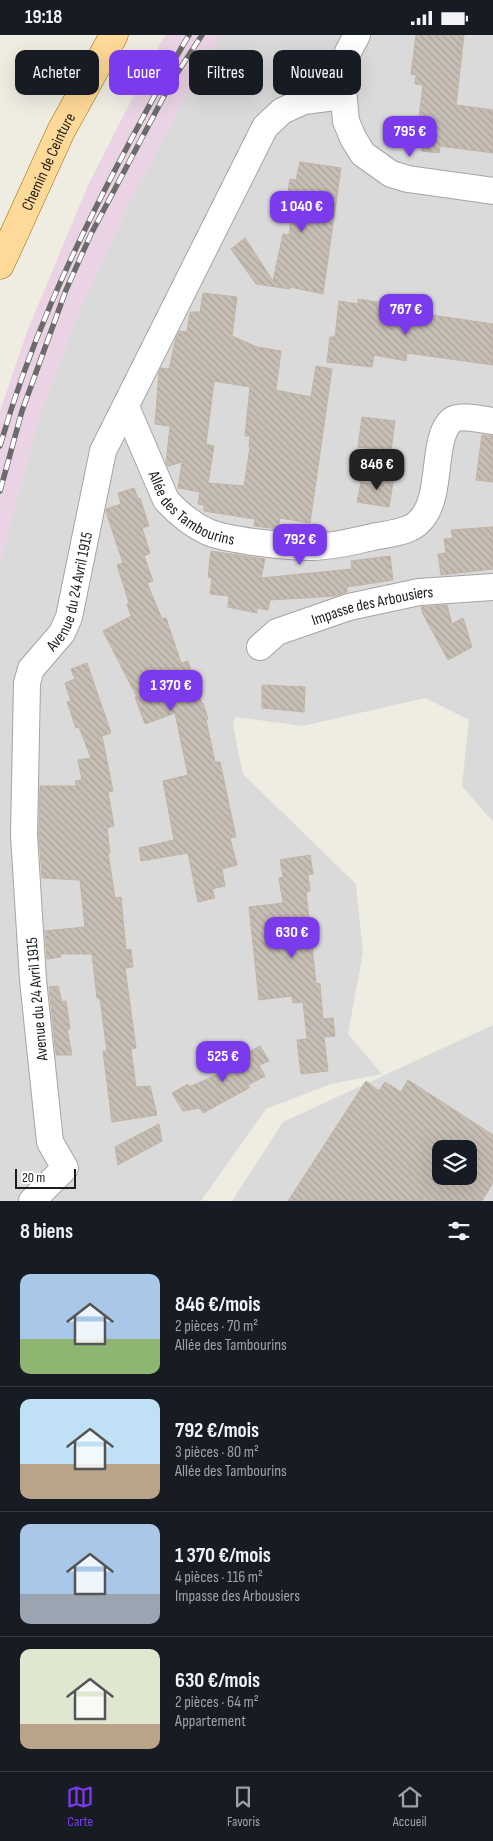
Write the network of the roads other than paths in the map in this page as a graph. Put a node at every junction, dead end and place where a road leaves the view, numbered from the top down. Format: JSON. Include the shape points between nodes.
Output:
{"nodes":[{"id":1,"x":114,"y":35,"type":"edge"},
{"id":2,"x":357,"y":35,"type":"edge"},
{"id":3,"x":343,"y":96,"type":"junction"},
{"id":4,"x":493,"y":191,"type":"edge"},
{"id":5,"x":0,"y":265,"type":"edge"},
{"id":6,"x":126,"y":407,"type":"junction"},
{"id":7,"x":493,"y":421,"type":"edge"},
{"id":8,"x":493,"y":587,"type":"edge"},
{"id":9,"x":260,"y":647,"type":"dead end"},
{"id":10,"x":32,"y":1201,"type":"edge"}],
"edges":[{"from":1,"to":5,"type":"main road","name":"Chemin de Ceinture","via":[[61,131]]},
{"from":2,"to":3,"type":"street","via":[[348,51],[342,79]]},
{"from":3,"to":4,"type":"street","via":[[346,121],[353,138],[363,154],[390,174]]},
{"from":3,"to":6,"type":"street","name":"Avenue du 24 Avril 1915","via":[[304,101],[282,111],[265,127]]},
{"from":6,"to":7,"type":"street","name":"Allée des Tambourins","via":[[166,500],[176,511],[209,532],[223,536],[310,547],[411,528],[431,505],[443,430],[459,417]]},
{"from":6,"to":10,"type":"street","name":"Avenue du 24 Avril 1915","via":[[103,451],[68,617],[62,633],[31,669],[27,683],[24,835],[33,980],[50,1142],[65,1168]]},
{"from":8,"to":9,"type":"street","name":"Impasse des Arbousiers","via":[[419,592],[349,607],[277,633]]}]}
